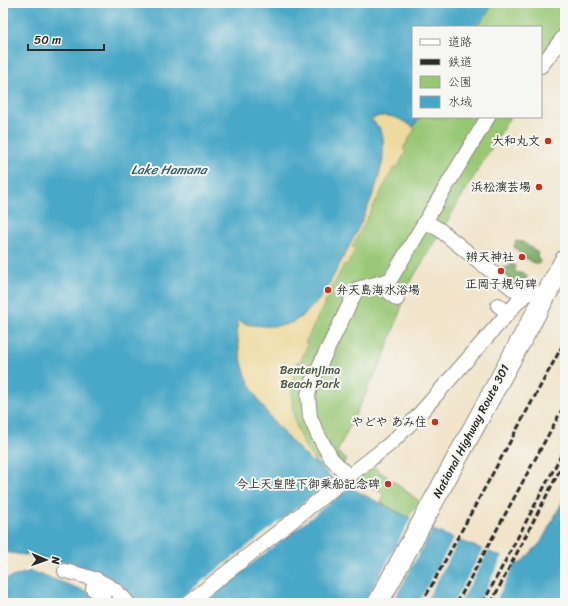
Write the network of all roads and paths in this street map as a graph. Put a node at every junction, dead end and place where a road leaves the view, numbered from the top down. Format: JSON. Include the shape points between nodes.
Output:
{"nodes":[{"id":1,"x":565,"y":35,"type":"edge"},
{"id":2,"x":542,"y":65,"type":"edge"},
{"id":3,"x":487,"y":118,"type":"edge"},
{"id":4,"x":425,"y":221,"type":"junction"},
{"id":5,"x":565,"y":260,"type":"edge"},
{"id":6,"x":384,"y":282,"type":"junction"},
{"id":7,"x":545,"y":296,"type":"junction"},
{"id":8,"x":523,"y":297,"type":"junction"},
{"id":9,"x":397,"y":299,"type":"dead end"},
{"id":10,"x":346,"y":480,"type":"junction"},
{"id":11,"x":65,"y":571,"type":"dead end"},
{"id":12,"x":96,"y":579,"type":"junction"},
{"id":13,"x":105,"y":603,"type":"edge"},
{"id":14,"x":128,"y":603,"type":"edge"},
{"id":15,"x":188,"y":603,"type":"edge"},
{"id":16,"x":378,"y":603,"type":"edge"}],
"edges":[{"from":1,"to":2,"type":"street"},
{"from":3,"to":4,"type":"street"},
{"from":4,"to":6,"type":"street","via":[[390,280]]},
{"from":4,"to":8,"type":"street","via":[[440,230]]},
{"from":5,"to":7,"type":"highway","name":"National Highway Route 301"},
{"from":6,"to":9,"type":"street","via":[[389,292]]},
{"from":6,"to":10,"type":"street","via":[[357,289],[308,395],[310,416],[318,435]]},
{"from":7,"to":8,"type":"street","via":[[531,292]]},
{"from":7,"to":16,"type":"highway","name":"National Highway Route 301"},
{"from":8,"to":10,"type":"street","via":[[503,309],[404,431]]},
{"from":10,"to":15,"type":"street"},
{"from":11,"to":12,"type":"street"},
{"from":12,"to":13,"type":"street","via":[[93,589],[102,592]]},
{"from":12,"to":14,"type":"street","via":[[115,590]]}]}
